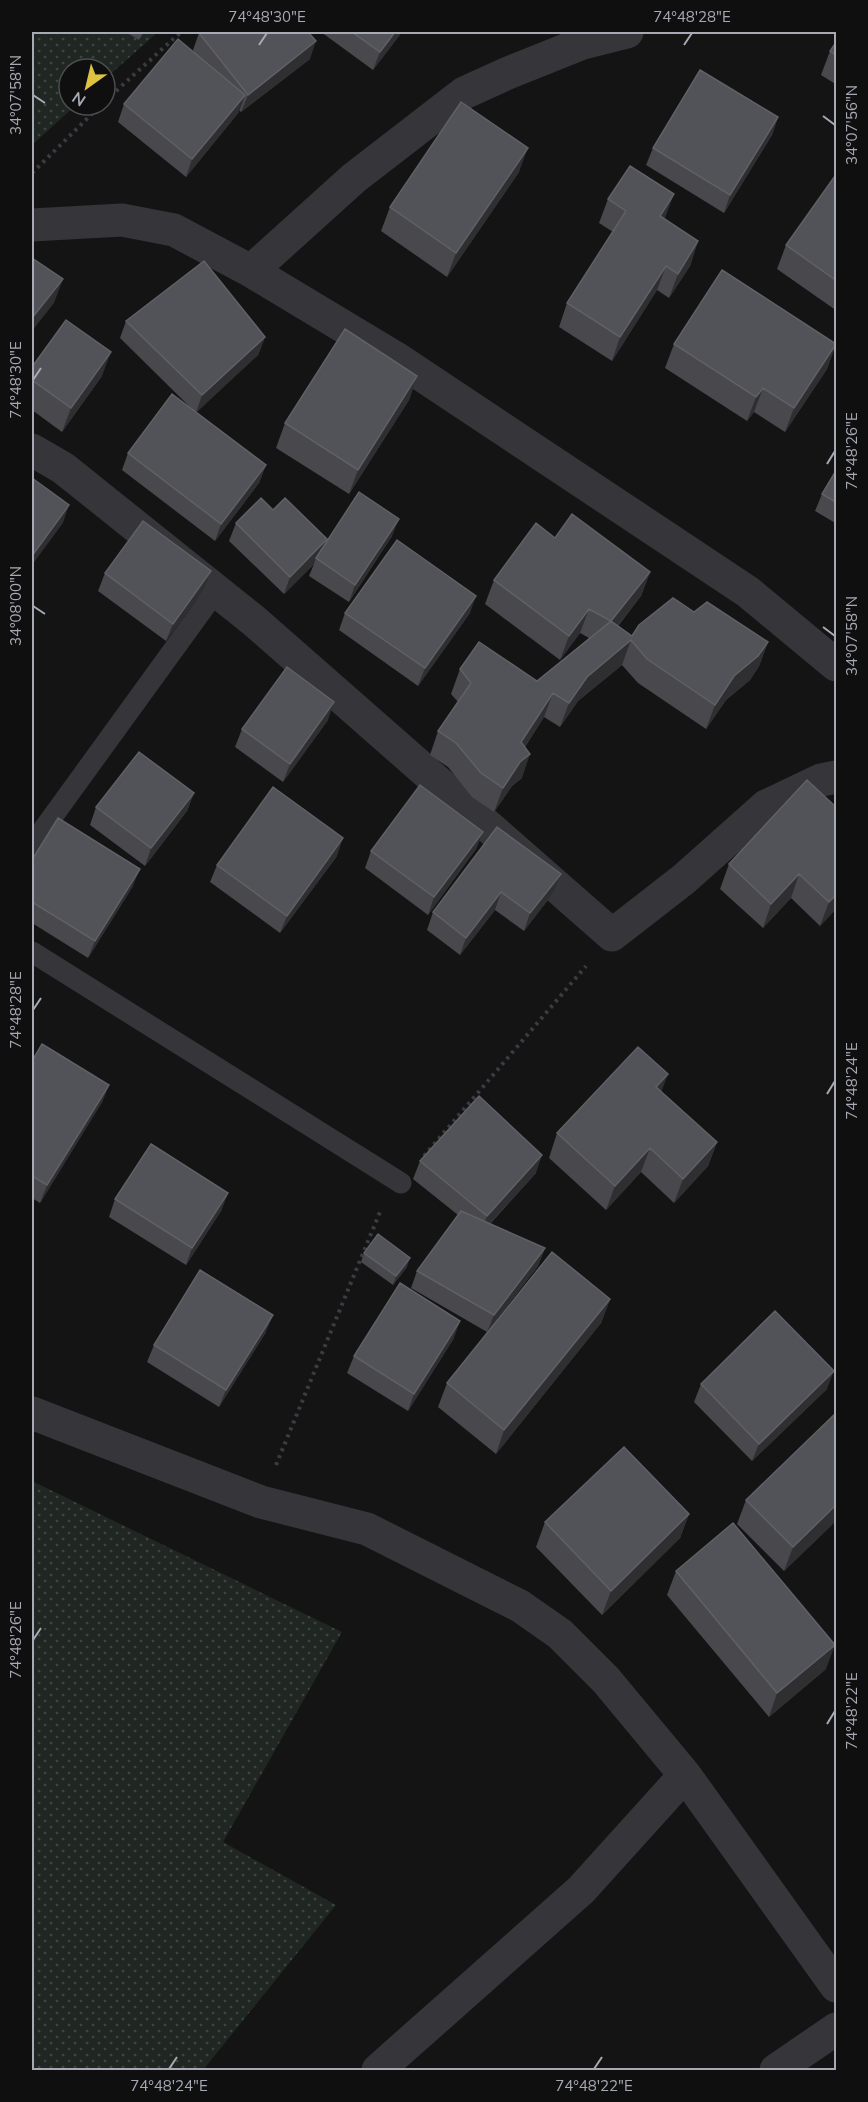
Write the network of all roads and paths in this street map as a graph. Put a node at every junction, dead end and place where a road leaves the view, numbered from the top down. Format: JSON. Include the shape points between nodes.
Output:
{"nodes":[{"id":1,"x":182,"y":32,"type":"edge"},
{"id":2,"x":627,"y":32,"type":"edge"},
{"id":3,"x":117,"y":90,"type":"edge"},
{"id":4,"x":89,"y":117,"type":"edge"},
{"id":5,"x":32,"y":173,"type":"edge"},
{"id":6,"x":32,"y":225,"type":"edge"},
{"id":7,"x":251,"y":271,"type":"junction"},
{"id":8,"x":32,"y":450,"type":"edge"},
{"id":9,"x":216,"y":591,"type":"junction"},
{"id":10,"x":837,"y":665,"type":"edge"},
{"id":11,"x":837,"y":777,"type":"edge"},
{"id":12,"x":32,"y":845,"type":"edge"},
{"id":13,"x":32,"y":952,"type":"edge"},
{"id":14,"x":401,"y":1183,"type":"dead end"},
{"id":15,"x":34,"y":1419,"type":"edge"},
{"id":16,"x":685,"y":1775,"type":"junction"},
{"id":17,"x":837,"y":1986,"type":"edge"},
{"id":18,"x":837,"y":2029,"type":"edge"},
{"id":19,"x":378,"y":2070,"type":"edge"},
{"id":20,"x":776,"y":2070,"type":"edge"}],
"edges":[{"from":1,"to":3,"type":"path"},
{"from":2,"to":7,"type":"street","via":[[583,43],[464,93],[354,178]]},
{"from":4,"to":5,"type":"path"},
{"from":6,"to":7,"type":"street","via":[[122,220],[174,230]]},
{"from":7,"to":10,"type":"street","via":[[399,360],[748,592]]},
{"from":8,"to":9,"type":"street","via":[[63,468]]},
{"from":9,"to":11,"type":"street","via":[[612,935],[684,879],[766,806],[821,780]]},
{"from":9,"to":12,"type":"lane"},
{"from":13,"to":14,"type":"lane"},
{"from":15,"to":16,"type":"street","via":[[261,1502],[367,1529],[520,1606],[560,1634],[606,1680]]},
{"from":16,"to":17,"type":"street"},
{"from":16,"to":19,"type":"street","via":[[581,1890]]},
{"from":18,"to":20,"type":"street"}]}
